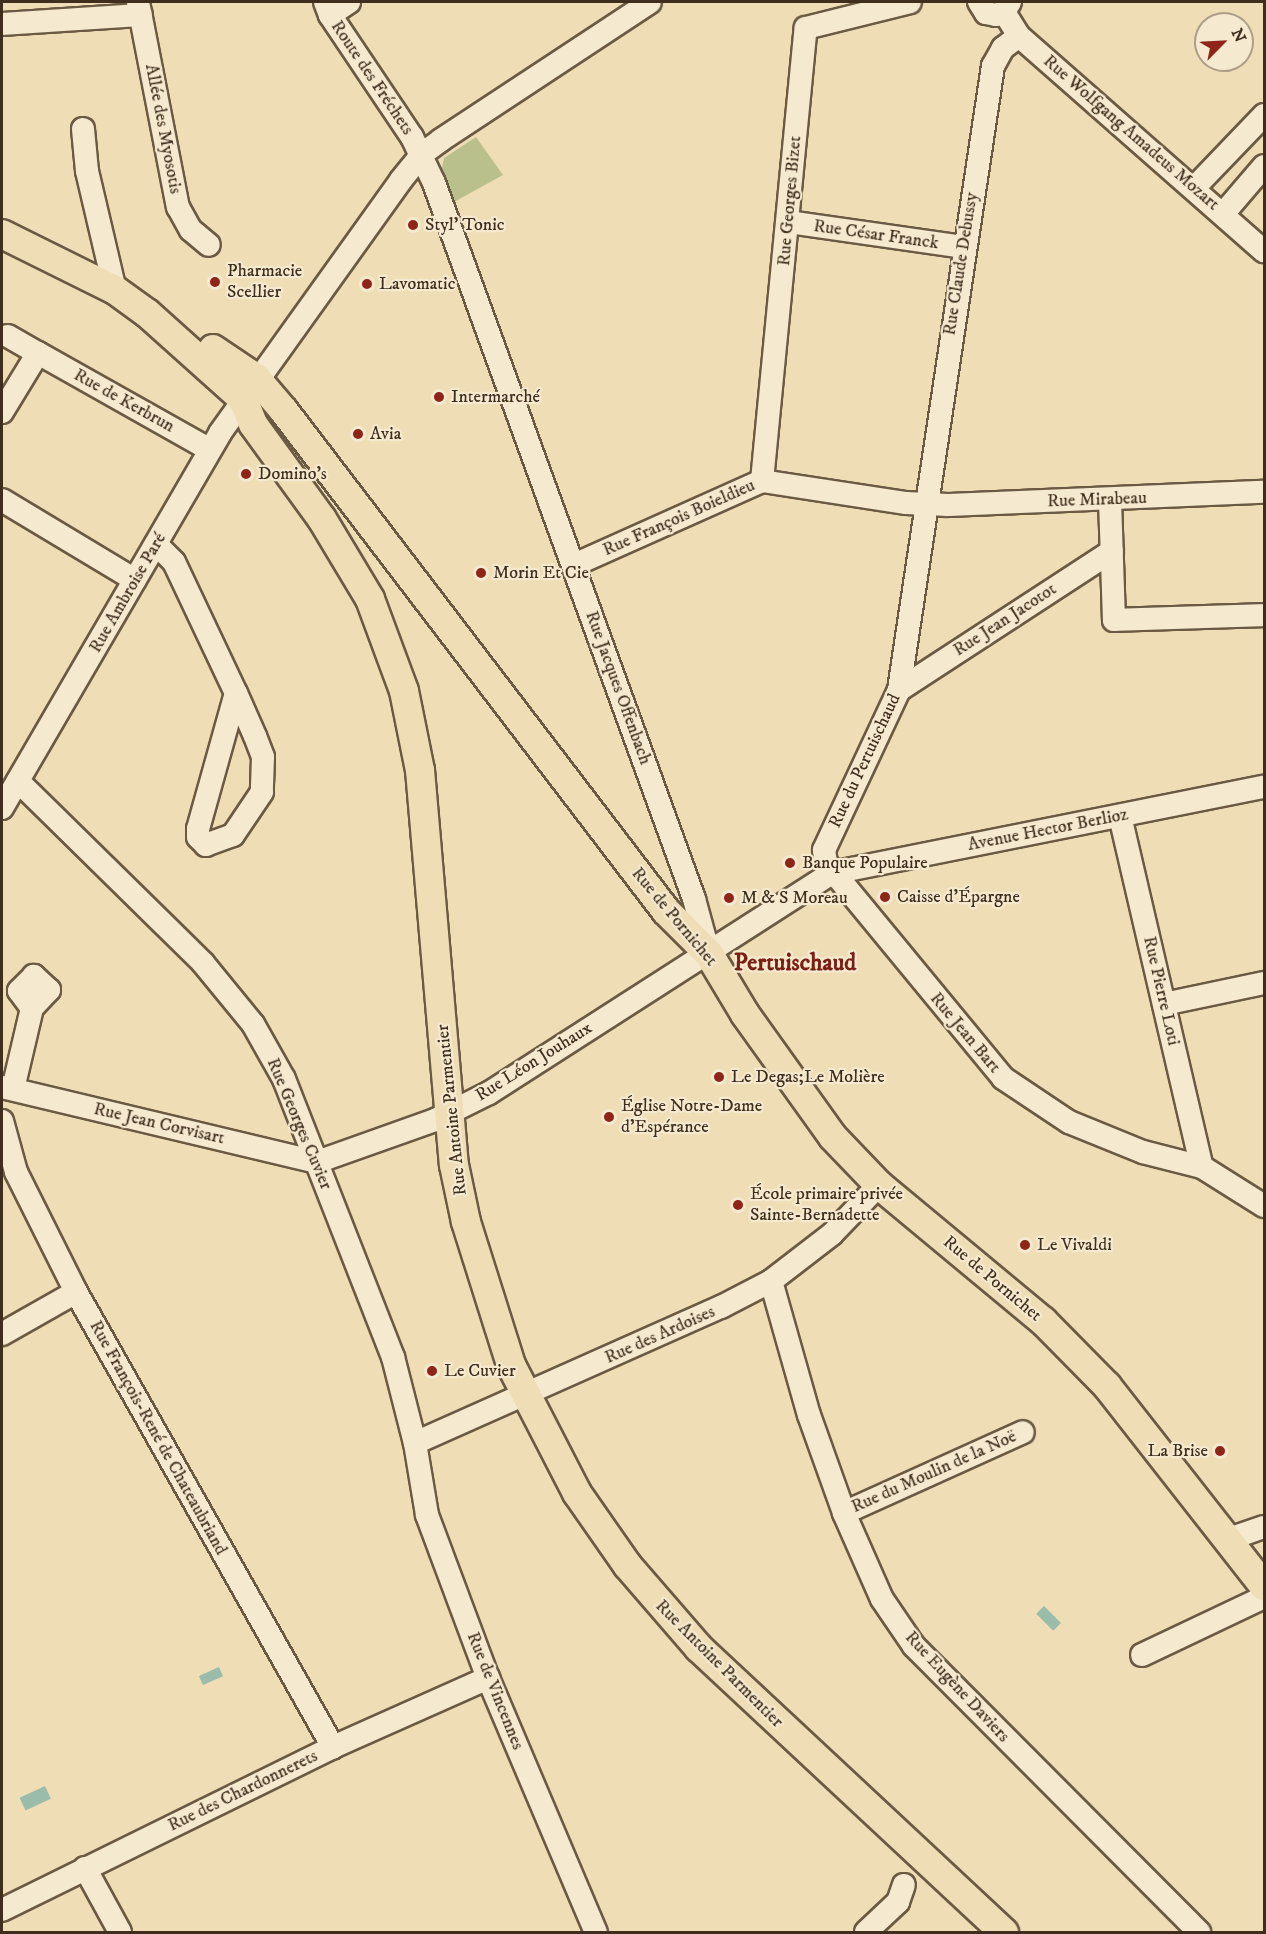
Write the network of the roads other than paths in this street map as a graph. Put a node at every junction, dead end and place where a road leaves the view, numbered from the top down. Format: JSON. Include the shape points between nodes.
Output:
{"nodes":[{"id":1,"x":350,"y":2,"type":"edge"},
{"id":2,"x":650,"y":2,"type":"edge"},
{"id":3,"x":910,"y":2,"type":"edge"},
{"id":4,"x":979,"y":2,"type":"edge"},
{"id":5,"x":1007,"y":7,"type":"edge"},
{"id":6,"x":140,"y":8,"type":"edge"},
{"id":7,"x":327,"y":8,"type":"edge"},
{"id":8,"x":2,"y":24,"type":"edge"},
{"id":9,"x":1019,"y":36,"type":"junction"},
{"id":10,"x":1264,"y":115,"type":"edge"},
{"id":11,"x":83,"y":129,"type":"dead end"},
{"id":12,"x":422,"y":154,"type":"junction"},
{"id":13,"x":1264,"y":166,"type":"edge"},
{"id":14,"x":1194,"y":188,"type":"junction"},
{"id":15,"x":1223,"y":214,"type":"junction"},
{"id":16,"x":788,"y":222,"type":"junction"},
{"id":17,"x":2,"y":227,"type":"edge"},
{"id":18,"x":2,"y":234,"type":"edge"},
{"id":19,"x":209,"y":245,"type":"dead end"},
{"id":20,"x":963,"y":247,"type":"junction"},
{"id":21,"x":1264,"y":251,"type":"edge"},
{"id":22,"x":113,"y":282,"type":"junction"},
{"id":23,"x":8,"y":336,"type":"dead end"},
{"id":24,"x":38,"y":353,"type":"junction"},
{"id":25,"x":249,"y":388,"type":"junction"},
{"id":26,"x":2,"y":412,"type":"edge"},
{"id":27,"x":210,"y":450,"type":"junction"},
{"id":28,"x":762,"y":481,"type":"junction"},
{"id":29,"x":1264,"y":492,"type":"edge"},
{"id":30,"x":2,"y":500,"type":"edge"},
{"id":31,"x":1110,"y":500,"type":"junction"},
{"id":32,"x":929,"y":504,"type":"junction"},
{"id":33,"x":156,"y":544,"type":"junction"},
{"id":34,"x":1112,"y":550,"type":"junction"},
{"id":35,"x":574,"y":565,"type":"junction"},
{"id":36,"x":135,"y":580,"type":"junction"},
{"id":37,"x":1264,"y":615,"type":"edge"},
{"id":38,"x":899,"y":690,"type":"junction"},
{"id":39,"x":236,"y":693,"type":"junction"},
{"id":40,"x":18,"y":781,"type":"junction"},
{"id":41,"x":1264,"y":787,"type":"edge"},
{"id":42,"x":3,"y":802,"type":"edge"},
{"id":43,"x":1120,"y":816,"type":"junction"},
{"id":44,"x":832,"y":873,"type":"junction"},
{"id":45,"x":708,"y":954,"type":"junction"},
{"id":46,"x":1264,"y":983,"type":"edge"},
{"id":47,"x":1164,"y":1004,"type":"junction"},
{"id":48,"x":32,"y":1008,"type":"dead end"},
{"id":49,"x":7,"y":1088,"type":"edge"},
{"id":50,"x":450,"y":1113,"type":"junction"},
{"id":51,"x":2,"y":1121,"type":"edge"},
{"id":52,"x":317,"y":1162,"type":"junction"},
{"id":53,"x":1202,"y":1167,"type":"junction"},
{"id":54,"x":9,"y":1174,"type":"edge"},
{"id":55,"x":879,"y":1185,"type":"junction"},
{"id":56,"x":1264,"y":1206,"type":"edge"},
{"id":57,"x":771,"y":1281,"type":"junction"},
{"id":58,"x":76,"y":1292,"type":"junction"},
{"id":59,"x":2,"y":1335,"type":"edge"},
{"id":60,"x":525,"y":1396,"type":"junction"},
{"id":61,"x":1023,"y":1432,"type":"dead end"},
{"id":62,"x":415,"y":1443,"type":"junction"},
{"id":63,"x":844,"y":1513,"type":"junction"},
{"id":64,"x":1264,"y":1527,"type":"edge"},
{"id":65,"x":1229,"y":1539,"type":"junction"},
{"id":66,"x":1264,"y":1586,"type":"edge"},
{"id":67,"x":1264,"y":1597,"type":"edge"},
{"id":68,"x":1142,"y":1655,"type":"dead end"},
{"id":69,"x":488,"y":1678,"type":"junction"},
{"id":70,"x":333,"y":1747,"type":"junction"},
{"id":71,"x":85,"y":1868,"type":"junction"},
{"id":72,"x":904,"y":1885,"type":"dead end"},
{"id":73,"x":2,"y":1910,"type":"edge"},
{"id":74,"x":120,"y":1932,"type":"edge"},
{"id":75,"x":596,"y":1932,"type":"edge"},
{"id":76,"x":866,"y":1932,"type":"edge"},
{"id":77,"x":1004,"y":1932,"type":"edge"},
{"id":78,"x":1199,"y":1932,"type":"edge"}],
"edges":[{"from":1,"to":7,"type":"street"},
{"from":2,"to":12,"type":"street","name":"Rue Ambroise Paré"},
{"from":3,"to":16,"type":"street","name":"Rue Georges Bizet","via":[[806,28]]},
{"from":4,"to":5,"type":"street","via":[[991,15]]},
{"from":5,"to":9,"type":"street","name":"Rue Wolfgang Amadeus Mozart"},
{"from":6,"to":8,"type":"street"},
{"from":6,"to":19,"type":"street","name":"Allée des Myosotis","via":[[178,207],[191,230]]},
{"from":7,"to":12,"type":"street","name":"Route des Fréchets"},
{"from":9,"to":14,"type":"street","name":"Rue Wolfgang Amadeus Mozart"},
{"from":9,"to":20,"type":"street","name":"Rue Claude Debussy","via":[[994,59]]},
{"from":10,"to":14,"type":"street"},
{"from":11,"to":22,"type":"street","via":[[87,171]]},
{"from":12,"to":25,"type":"street","name":"Rue Ambroise Paré"},
{"from":12,"to":35,"type":"street","name":"Rue Jacques Offenbach"},
{"from":13,"to":15,"type":"street"},
{"from":14,"to":15,"type":"street","name":"Rue Wolfgang Amadeus Mozart"},
{"from":15,"to":21,"type":"street","name":"Rue Wolfgang Amadeus Mozart"},
{"from":16,"to":20,"type":"street","name":"Rue César Franck"},
{"from":16,"to":28,"type":"street","name":"Rue Georges Bizet"},
{"from":17,"to":22,"type":"main road"},
{"from":18,"to":25,"type":"main road","name":"Rue Antoine Parmentier","via":[[115,291]]},
{"from":20,"to":32,"type":"street","name":"Rue Claude Debussy","via":[[934,437]]},
{"from":22,"to":25,"type":"main road","via":[[170,316]]},
{"from":23,"to":24,"type":"street","name":"Rue de Kerbrun"},
{"from":24,"to":26,"type":"street"},
{"from":24,"to":27,"type":"street","name":"Rue de Kerbrun"},
{"from":25,"to":27,"type":"street","name":"Rue Ambroise Paré"},
{"from":25,"to":45,"type":"main road","name":"Rue de Pornichet","via":[[666,911]]},
{"from":25,"to":50,"type":"main road","name":"Rue Antoine Parmentier","via":[[253,424],[322,519],[370,599],[404,691],[425,801]]},
{"from":27,"to":33,"type":"street","name":"Rue Ambroise Paré"},
{"from":28,"to":32,"type":"street","name":"Rue François Boieldieu"},
{"from":28,"to":35,"type":"street","name":"Rue François Boieldieu"},
{"from":29,"to":31,"type":"street","name":"Rue Mirabeau"},
{"from":30,"to":36,"type":"street"},
{"from":31,"to":32,"type":"street","name":"Rue Mirabeau"},
{"from":31,"to":34,"type":"street"},
{"from":32,"to":38,"type":"street","name":"Rue du Pertuischaud","via":[[921,529]]},
{"from":33,"to":36,"type":"street","name":"Rue Ambroise Paré"},
{"from":33,"to":39,"type":"street","via":[[174,562]]},
{"from":34,"to":37,"type":"street","via":[[1114,620]]},
{"from":34,"to":38,"type":"street","name":"Rue Jean Jacotot"},
{"from":35,"to":45,"type":"street","name":"Rue Jacques Offenbach","via":[[694,899]]},
{"from":36,"to":40,"type":"street","name":"Rue Ambroise Paré"},
{"from":38,"to":44,"type":"street","name":"Rue du Pertuischaud","via":[[824,850]]},
{"from":39,"to":39,"type":"street","via":[[198,829],[198,837],[206,845],[233,835],[262,792],[263,757]]},
{"from":40,"to":42,"type":"street","name":"Rue Ambroise Paré"},
{"from":40,"to":52,"type":"street","name":"Rue Georges Cuvier","via":[[203,963],[253,1024],[284,1079]]},
{"from":41,"to":43,"type":"street","name":"Avenue Hector Berlioz"},
{"from":43,"to":44,"type":"street","name":"Avenue Hector Berlioz"},
{"from":43,"to":47,"type":"street","name":"Rue Pierre Loti"},
{"from":44,"to":45,"type":"street","name":"Rue Léon Jouhaux"},
{"from":44,"to":53,"type":"street","name":"Rue Jean Bart","via":[[1003,1078],[1069,1122],[1143,1152]]},
{"from":45,"to":50,"type":"street","name":"Rue Léon Jouhaux","via":[[494,1090]]},
{"from":45,"to":55,"type":"main road","name":"Rue de Pornichet","via":[[794,1085],[833,1137]]},
{"from":46,"to":47,"type":"street"},
{"from":47,"to":53,"type":"street","name":"Rue Pierre Loti"},
{"from":48,"to":49,"type":"street"},
{"from":49,"to":52,"type":"street","name":"Rue Jean Corvisart"},
{"from":50,"to":52,"type":"street","name":"Rue Léon Jouhaux"},
{"from":50,"to":60,"type":"main road","name":"Rue Antoine Parmentier","via":[[454,1165],[471,1244]]},
{"from":51,"to":54,"type":"street","name":"Rue François-René de Chateaubriand"},
{"from":52,"to":62,"type":"street","name":"Rue Georges Cuvier","via":[[393,1357]]},
{"from":53,"to":56,"type":"street","name":"Rue Jean Bart"},
{"from":54,"to":58,"type":"street","name":"Rue François-René de Chateaubriand"},
{"from":55,"to":57,"type":"street","name":"Rue des Ardoises","via":[[832,1234]]},
{"from":55,"to":65,"type":"main road","name":"Rue de Pornichet","via":[[1043,1321],[1107,1386]]},
{"from":57,"to":60,"type":"street","name":"Rue des Ardoises"},
{"from":57,"to":63,"type":"street","name":"Rue Eugène Daviers","via":[[809,1415]]},
{"from":58,"to":59,"type":"street"},
{"from":58,"to":70,"type":"street","name":"Rue François-René de Chateaubriand"},
{"from":60,"to":62,"type":"street","name":"Rue des Ardoises"},
{"from":60,"to":77,"type":"main road","name":"Rue Antoine Parmentier","via":[[588,1510],[675,1624]]},
{"from":61,"to":63,"type":"street","name":"Rue du Moulin de la Noë"},
{"from":62,"to":69,"type":"street","name":"Rue de Vincennes","via":[[427,1515]]},
{"from":63,"to":78,"type":"street","name":"Rue Eugène Daviers","via":[[882,1599],[914,1646]]},
{"from":64,"to":65,"type":"street"},
{"from":65,"to":66,"type":"main road","name":"Rue de Pornichet"},
{"from":67,"to":68,"type":"street"},
{"from":69,"to":70,"type":"street","name":"Rue des Chardonnerets"},
{"from":69,"to":75,"type":"street","name":"Rue de Vincennes"},
{"from":70,"to":71,"type":"street","name":"Rue des Chardonnerets"},
{"from":71,"to":73,"type":"street","name":"Rue des Chardonnerets"},
{"from":71,"to":74,"type":"street"},
{"from":72,"to":76,"type":"street","via":[[898,1902]]}]}
